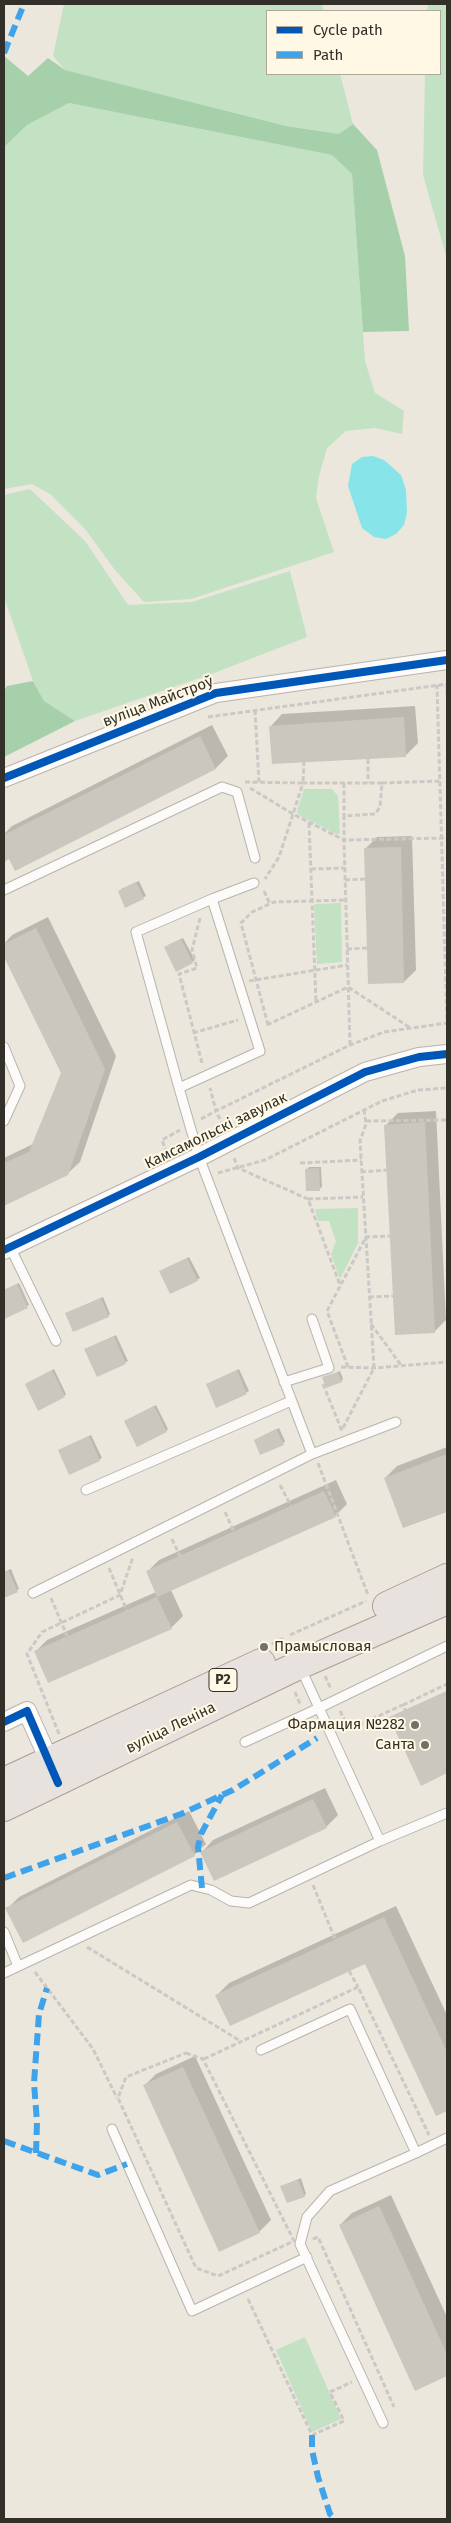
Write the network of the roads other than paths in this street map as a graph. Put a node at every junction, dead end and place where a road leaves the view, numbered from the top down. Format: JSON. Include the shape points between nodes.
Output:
{"nodes":[{"id":1,"x":447,"y":660,"type":"edge"},
{"id":2,"x":4,"y":778,"type":"edge"},
{"id":3,"x":255,"y":858,"type":"dead end"},
{"id":4,"x":254,"y":883,"type":"dead end"},
{"id":5,"x":4,"y":890,"type":"edge"},
{"id":6,"x":212,"y":900,"type":"junction"},
{"id":7,"x":4,"y":1046,"type":"edge"},
{"id":8,"x":447,"y":1054,"type":"edge"},
{"id":9,"x":179,"y":1088,"type":"junction"},
{"id":10,"x":4,"y":1121,"type":"edge"},
{"id":11,"x":199,"y":1157,"type":"junction"},
{"id":12,"x":7,"y":1249,"type":"edge"},
{"id":13,"x":312,"y":1319,"type":"dead end"},
{"id":14,"x":56,"y":1341,"type":"dead end"},
{"id":15,"x":284,"y":1382,"type":"junction"},
{"id":16,"x":292,"y":1400,"type":"junction"},
{"id":17,"x":396,"y":1422,"type":"dead end"},
{"id":18,"x":312,"y":1454,"type":"junction"},
{"id":19,"x":86,"y":1490,"type":"dead end"},
{"id":20,"x":447,"y":1578,"type":"edge"},
{"id":21,"x":33,"y":1593,"type":"dead end"},
{"id":22,"x":447,"y":1600,"type":"edge"},
{"id":23,"x":447,"y":1646,"type":"edge"},
{"id":24,"x":301,"y":1666,"type":"junction"},
{"id":25,"x":320,"y":1708,"type":"junction"},
{"id":26,"x":4,"y":1722,"type":"edge"},
{"id":27,"x":245,"y":1742,"type":"dead end"},
{"id":28,"x":56,"y":1760,"type":"junction"},
{"id":29,"x":4,"y":1782,"type":"edge"},
{"id":30,"x":4,"y":1807,"type":"edge"},
{"id":31,"x":447,"y":1813,"type":"edge"},
{"id":32,"x":380,"y":1841,"type":"junction"},
{"id":33,"x":4,"y":1932,"type":"edge"},
{"id":34,"x":18,"y":1966,"type":"junction"},
{"id":35,"x":4,"y":1973,"type":"edge"},
{"id":36,"x":261,"y":2050,"type":"dead end"},
{"id":37,"x":112,"y":2130,"type":"dead end"},
{"id":38,"x":447,"y":2138,"type":"edge"},
{"id":39,"x":416,"y":2153,"type":"junction"},
{"id":40,"x":307,"y":2257,"type":"junction"},
{"id":41,"x":383,"y":2423,"type":"dead end"}],
"edges":[{"from":1,"to":2,"type":"street","name":"вуліца Майстроў","via":[[216,693]]},
{"from":3,"to":5,"type":"lane","via":[[236,792],[222,787]]},
{"from":4,"to":6,"type":"lane"},
{"from":6,"to":9,"type":"lane","via":[[136,932]]},
{"from":6,"to":9,"type":"lane","via":[[260,1052]]},
{"from":7,"to":10,"type":"lane","via":[[20,1086]]},
{"from":8,"to":11,"type":"street","name":"Камсамольскі завулак","via":[[419,1057],[365,1072]]},
{"from":9,"to":11,"type":"lane"},
{"from":11,"to":12,"type":"street","name":"Камсамольскі завулак"},
{"from":11,"to":15,"type":"lane"},
{"from":12,"to":14,"type":"lane"},
{"from":13,"to":15,"type":"lane","via":[[329,1368]]},
{"from":15,"to":16,"type":"lane"},
{"from":16,"to":18,"type":"lane"},
{"from":16,"to":19,"type":"lane"},
{"from":17,"to":18,"type":"lane"},
{"from":18,"to":21,"type":"lane"},
{"from":20,"to":24,"type":"main road","name":"вуліца Леніна","number":"Р2"},
{"from":22,"to":24,"type":"main road","name":"вуліца Леніна","number":"Р2"},
{"from":23,"to":25,"type":"lane"},
{"from":24,"to":25,"type":"lane"},
{"from":24,"to":28,"type":"main road","name":"вуліца Леніна","number":"Р2"},
{"from":25,"to":27,"type":"lane"},
{"from":25,"to":32,"type":"lane"},
{"from":26,"to":28,"type":"street","via":[[27,1711]]},
{"from":28,"to":29,"type":"main road","name":"вуліца Леніна","number":"Р2"},
{"from":28,"to":30,"type":"main road","name":"вуліца Леніна","number":"Р2"},
{"from":31,"to":32,"type":"lane"},
{"from":32,"to":34,"type":"lane","via":[[249,1903],[231,1901],[211,1890],[191,1885]]},
{"from":33,"to":34,"type":"lane"},
{"from":34,"to":35,"type":"lane"},
{"from":36,"to":39,"type":"lane","via":[[350,2010]]},
{"from":37,"to":40,"type":"lane","via":[[192,2311]]},
{"from":38,"to":39,"type":"lane"},
{"from":39,"to":40,"type":"lane","via":[[330,2191],[307,2217],[297,2242]]},
{"from":40,"to":41,"type":"lane"}]}
